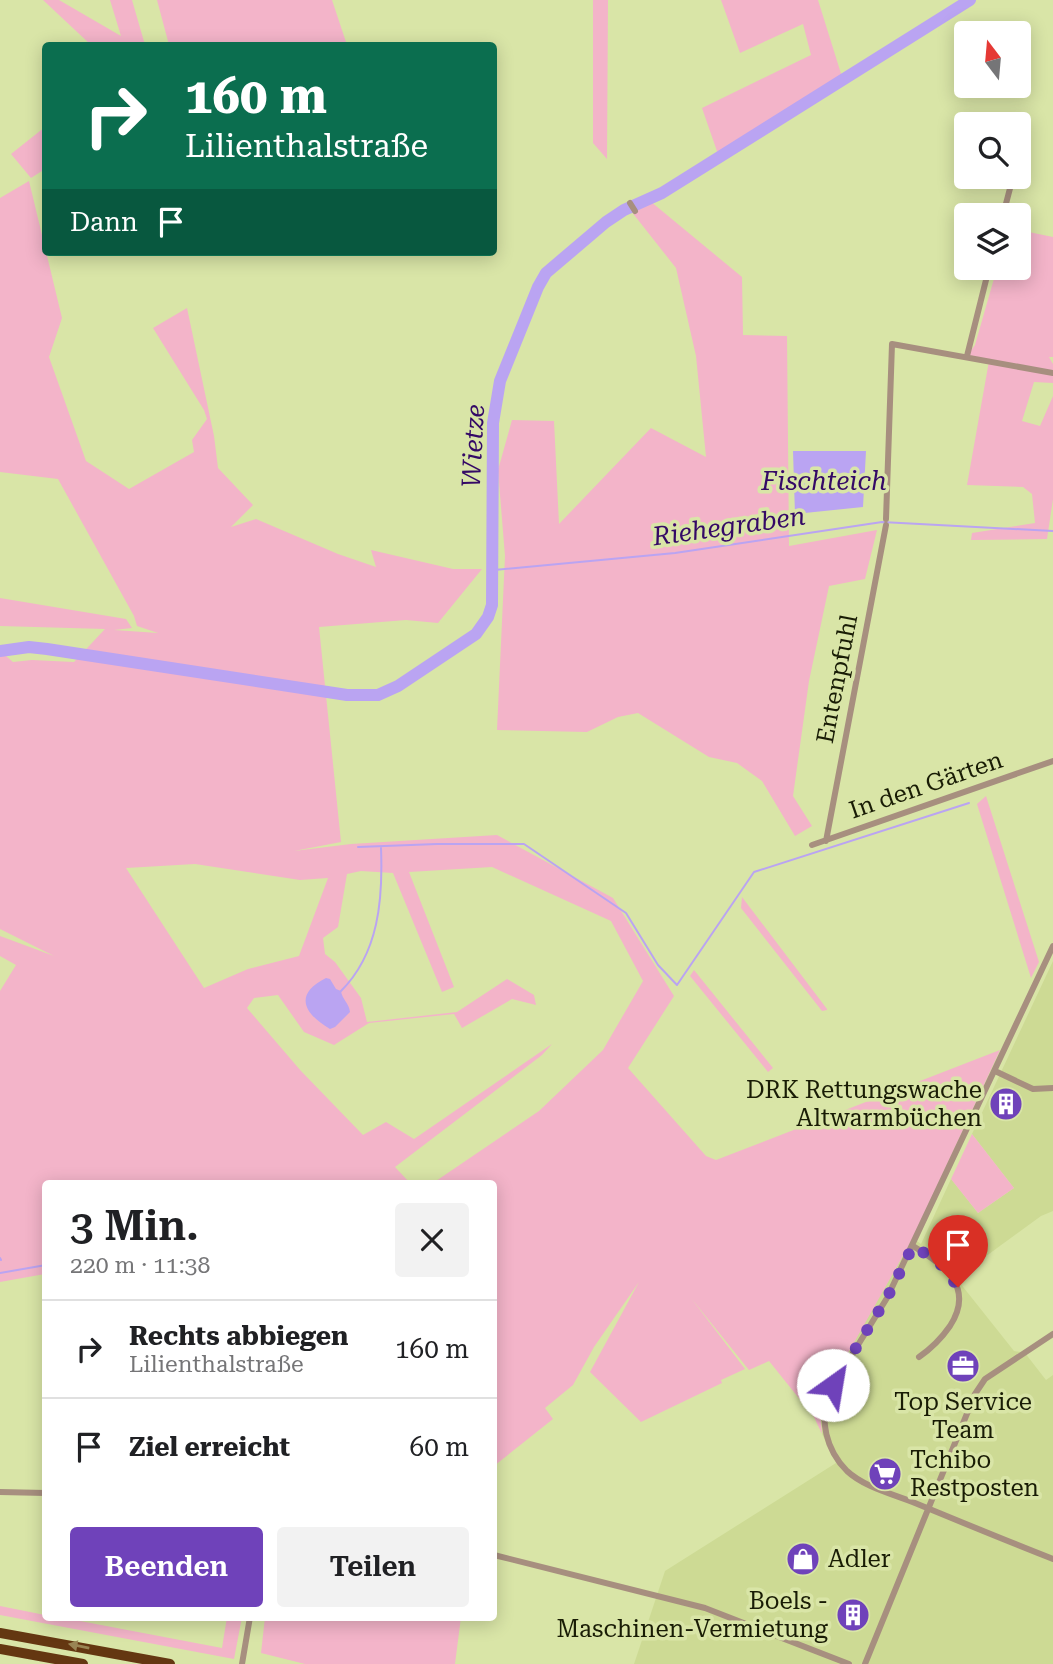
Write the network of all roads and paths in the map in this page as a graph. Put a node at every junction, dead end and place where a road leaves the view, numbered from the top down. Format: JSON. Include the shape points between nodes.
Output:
{"nodes":[{"id":1,"x":630,"y":203,"type":"dead end"},
{"id":2,"x":635,"y":211,"type":"dead end"},
{"id":3,"x":986,"y":280,"type":"edge"},
{"id":4,"x":967,"y":356,"type":"junction"},
{"id":5,"x":1053,"y":373,"type":"edge"},
{"id":6,"x":1053,"y":761,"type":"edge"},
{"id":7,"x":826,"y":841,"type":"junction"},
{"id":8,"x":813,"y":845,"type":"dead end"},
{"id":9,"x":1053,"y":946,"type":"edge"},
{"id":10,"x":995,"y":1071,"type":"junction"},
{"id":11,"x":1053,"y":1088,"type":"edge"},
{"id":12,"x":913,"y":1246,"type":"junction"},
{"id":13,"x":1053,"y":1334,"type":"edge"},
{"id":14,"x":919,"y":1357,"type":"dead end"},
{"id":15,"x":0,"y":1492,"type":"edge"},
{"id":16,"x":42,"y":1493,"type":"edge"},
{"id":17,"x":930,"y":1510,"type":"junction"},
{"id":18,"x":497,"y":1556,"type":"edge"},
{"id":19,"x":1053,"y":1559,"type":"edge"},
{"id":20,"x":249,"y":1621,"type":"edge"},
{"id":21,"x":0,"y":1633,"type":"edge"},
{"id":22,"x":0,"y":1649,"type":"edge"},
{"id":23,"x":242,"y":1661,"type":"edge"},
{"id":24,"x":83,"y":1664,"type":"edge"},
{"id":25,"x":170,"y":1664,"type":"edge"},
{"id":26,"x":849,"y":1664,"type":"edge"},
{"id":27,"x":865,"y":1664,"type":"edge"}],
"edges":[{"from":1,"to":2,"type":"street"},
{"from":3,"to":4,"type":"street"},
{"from":4,"to":5,"type":"street"},
{"from":4,"to":7,"type":"street","name":"Entenpfuhl","via":[[892,344],[886,522]]},
{"from":6,"to":7,"type":"street","name":"In den Gärten"},
{"from":7,"to":8,"type":"street","name":"In den Gärten"},
{"from":9,"to":10,"type":"street"},
{"from":10,"to":11,"type":"street","via":[[1033,1089]]},
{"from":10,"to":12,"type":"street"},
{"from":12,"to":14,"type":"street","via":[[939,1262],[961,1298],[960,1310],[948,1329]]},
{"from":12,"to":17,"type":"street","via":[[829,1392],[824,1423],[834,1452],[854,1476]]},
{"from":13,"to":17,"type":"street","via":[[985,1379]]},
{"from":15,"to":16,"type":"street"},
{"from":17,"to":19,"type":"street"},
{"from":17,"to":27,"type":"street"},
{"from":18,"to":26,"type":"street","via":[[705,1608]]},
{"from":20,"to":23,"type":"street"},
{"from":25,"to":21,"type":"highway","one_way":true},
{"from":22,"to":24,"type":"highway"}]}
